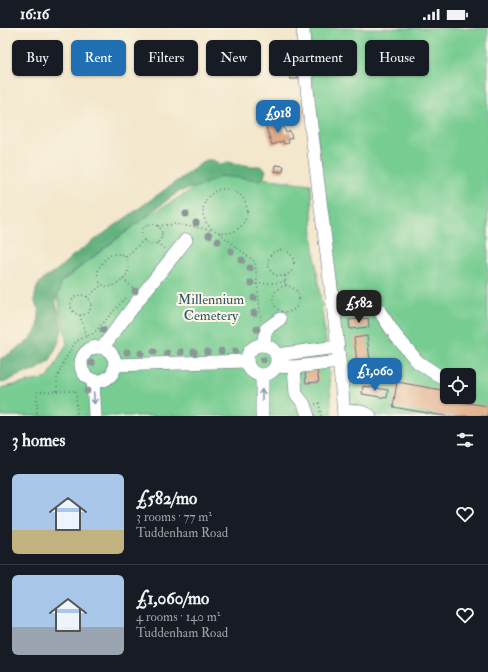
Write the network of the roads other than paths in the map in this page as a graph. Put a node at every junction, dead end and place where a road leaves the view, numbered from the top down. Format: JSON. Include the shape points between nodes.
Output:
{"nodes":[{"id":1,"x":303,"y":28,"type":"edge"},
{"id":2,"x":186,"y":240,"type":"dead end"},
{"id":3,"x":332,"y":299,"type":"junction"},
{"id":4,"x":280,"y":319,"type":"dead end"},
{"id":5,"x":263,"y":345,"type":"junction"},
{"id":6,"x":337,"y":347,"type":"junction"},
{"id":7,"x":102,"y":348,"type":"junction"},
{"id":8,"x":247,"y":361,"type":"junction"},
{"id":9,"x":276,"y":361,"type":"junction"},
{"id":10,"x":339,"y":362,"type":"junction"},
{"id":11,"x":115,"y":365,"type":"junction"},
{"id":12,"x":294,"y":367,"type":"junction"},
{"id":13,"x":262,"y":375,"type":"junction"},
{"id":14,"x":439,"y":376,"type":"dead end"},
{"id":15,"x":93,"y":380,"type":"junction"},
{"id":16,"x":344,"y":414,"type":"edge"},
{"id":17,"x":95,"y":416,"type":"edge"},
{"id":18,"x":262,"y":416,"type":"edge"},
{"id":19,"x":308,"y":416,"type":"edge"},
{"id":20,"x":370,"y":416,"type":"edge"}],
"edges":[{"from":1,"to":3,"type":"street","via":[[310,121]]},
{"from":2,"to":7,"type":"street"},
{"from":3,"to":6,"type":"street"},
{"from":3,"to":14,"type":"street","via":[[361,296],[378,309],[418,362]]},
{"from":4,"to":5,"type":"street","via":[[266,329]]},
{"from":5,"to":8,"type":"street","via":[[249,351]]},
{"from":5,"to":9,"type":"street","via":[[272,349]]},
{"from":6,"to":9,"type":"street"},
{"from":6,"to":10,"type":"street"},
{"from":7,"to":11,"type":"street","via":[[112,354]]},
{"from":7,"to":15,"type":"street","via":[[92,349],[83,357],[83,371]]},
{"from":8,"to":11,"type":"street"},
{"from":8,"to":13,"type":"street","via":[[252,372]]},
{"from":9,"to":12,"type":"street"},
{"from":9,"to":13,"type":"street","via":[[268,374]]},
{"from":10,"to":12,"type":"street"},
{"from":10,"to":16,"type":"street"},
{"from":11,"to":15,"type":"street","via":[[111,376],[100,381]]},
{"from":12,"to":19,"type":"street","via":[[296,394],[304,404]]},
{"from":18,"to":13,"type":"street","one_way":true},
{"from":15,"to":17,"type":"street","one_way":true},
{"from":16,"to":20,"type":"street","via":[[360,411]]}]}
